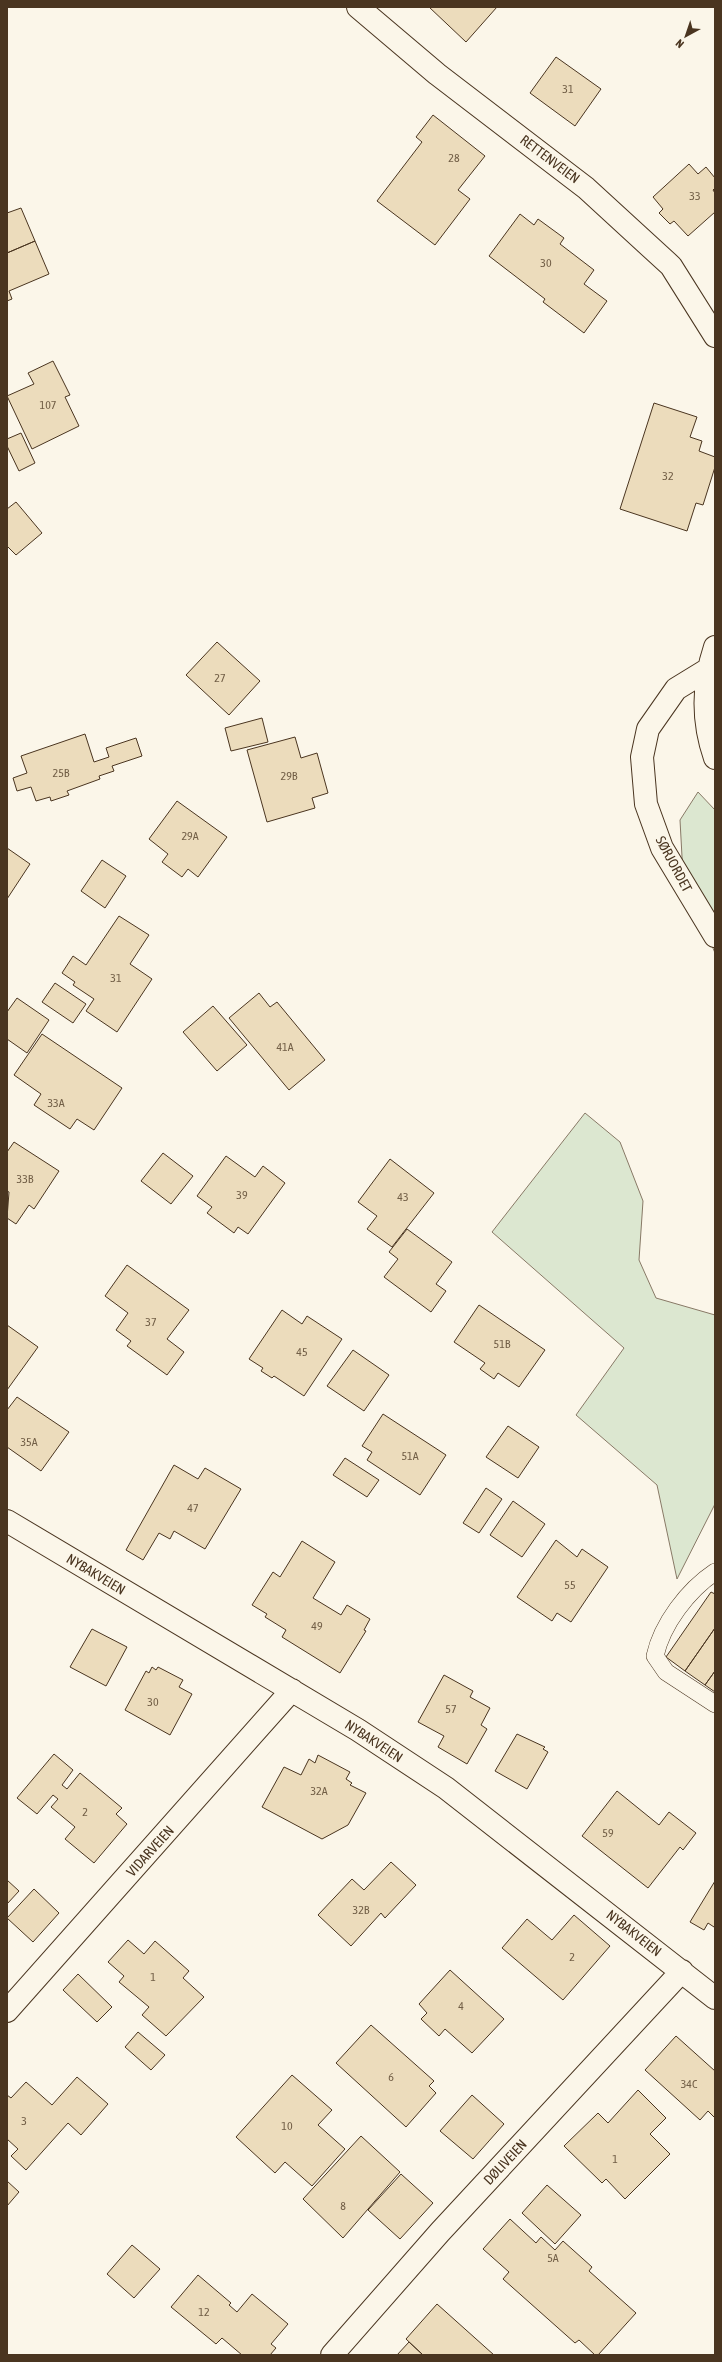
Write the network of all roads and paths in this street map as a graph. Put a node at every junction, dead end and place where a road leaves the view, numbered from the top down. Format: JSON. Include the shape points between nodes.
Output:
{"nodes":[{"id":1,"x":358,"y":7,"type":"edge"},
{"id":2,"x":715,"y":336,"type":"edge"},
{"id":3,"x":715,"y":646,"type":"edge"},
{"id":4,"x":707,"y":670,"type":"junction"},
{"id":5,"x":715,"y":758,"type":"edge"},
{"id":6,"x":715,"y":936,"type":"edge"},
{"id":7,"x":7,"y":1521,"type":"edge"},
{"id":8,"x":715,"y":1572,"type":"edge"},
{"id":9,"x":292,"y":1690,"type":"junction"},
{"id":10,"x":715,"y":1704,"type":"edge"},
{"id":11,"x":682,"y":1971,"type":"junction"},
{"id":12,"x":715,"y":1998,"type":"edge"},
{"id":13,"x":7,"y":2010,"type":"edge"},
{"id":14,"x":332,"y":2355,"type":"edge"}],
"edges":[{"from":1,"to":2,"type":"street","name":"RETTENVEIEN","via":[[438,74],[598,198],[671,266]]},
{"from":3,"to":4,"type":"street"},
{"from":4,"to":5,"type":"street","via":[[704,714]]},
{"from":4,"to":6,"type":"street","name":"SØRJORDET","via":[[676,689],[648,729],[642,757],[646,804],[662,848]]},
{"from":7,"to":9,"type":"street","name":"NYBAKVEIEN"},
{"from":8,"to":10,"type":"lane","via":[[694,1591],[668,1622],[655,1656],[666,1672]]},
{"from":9,"to":11,"type":"street","name":"NYBAKVEIEN","via":[[446,1788]]},
{"from":9,"to":13,"type":"street","name":"VIDARVEIEN"},
{"from":11,"to":12,"type":"street","name":"NYBAKVEIEN"},
{"from":11,"to":14,"type":"street","name":"DØLIVEIEN","via":[[440,2232]]}]}
